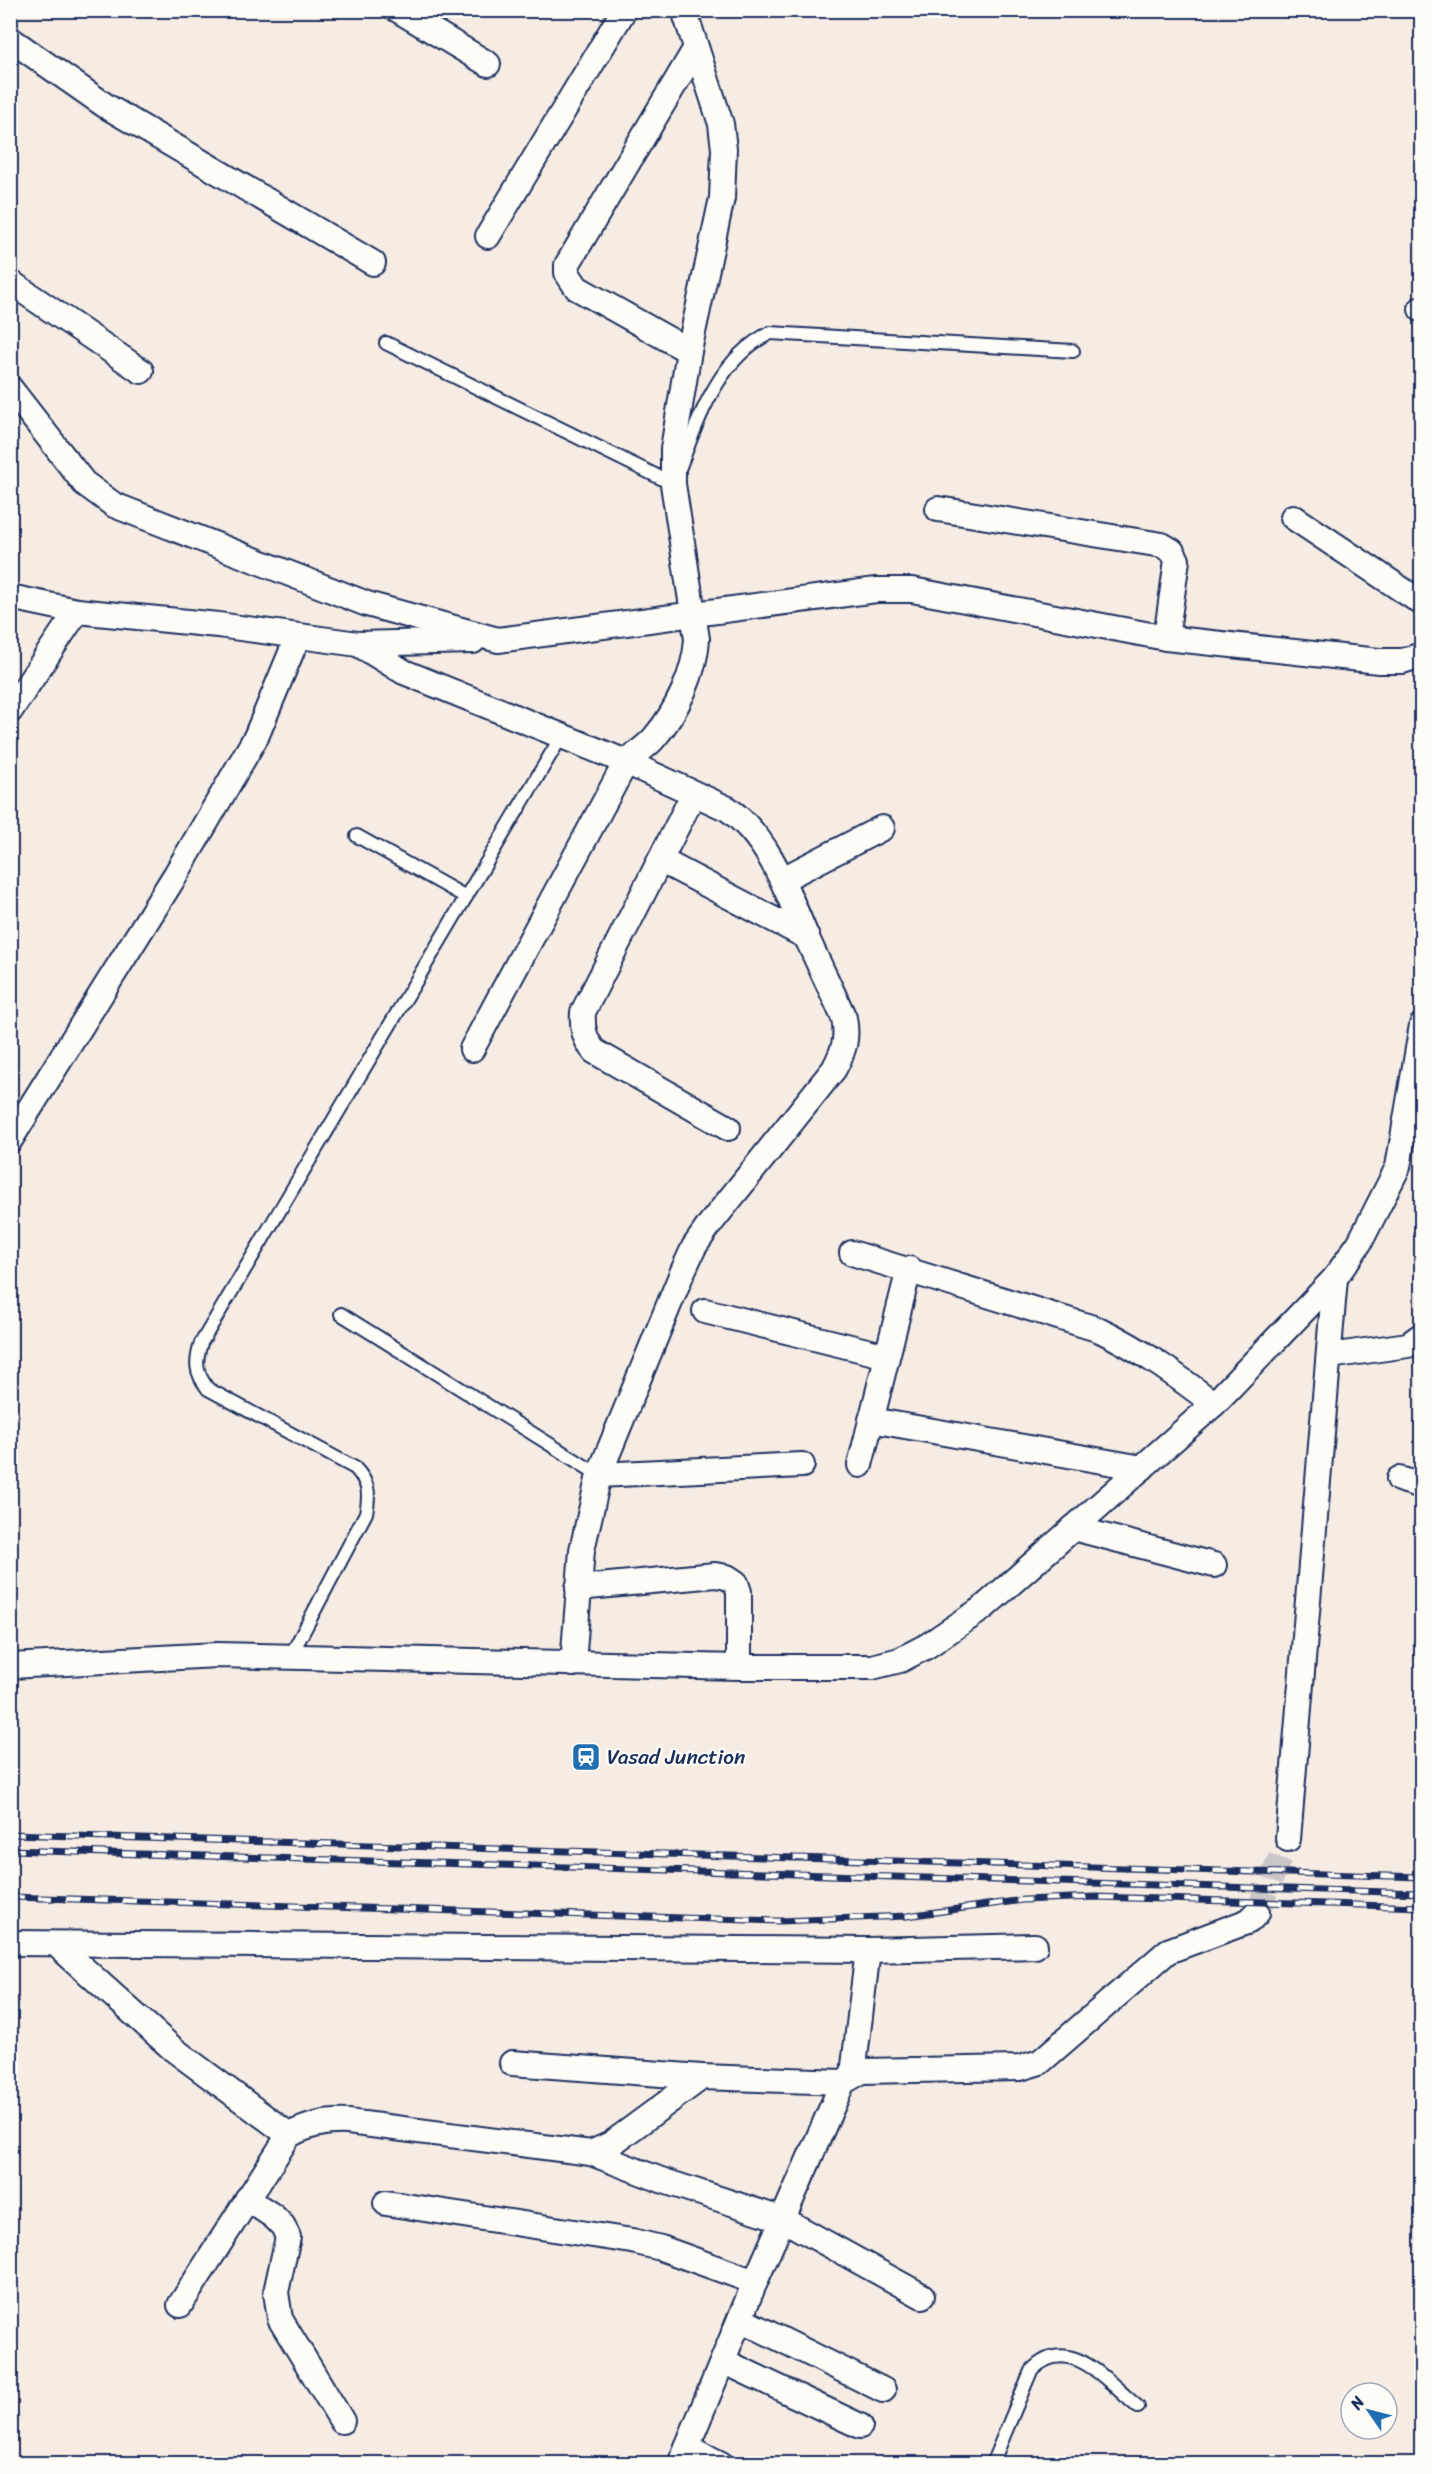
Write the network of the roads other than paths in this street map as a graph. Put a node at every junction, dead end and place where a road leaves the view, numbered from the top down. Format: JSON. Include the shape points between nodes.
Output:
{"nodes":[{"id":1,"x":398,"y":10,"type":"edge"},
{"id":2,"x":624,"y":10,"type":"edge"},
{"id":3,"x":684,"y":10,"type":"edge"},
{"id":4,"x":10,"y":39,"type":"edge"},
{"id":5,"x":696,"y":48,"type":"junction"},
{"id":6,"x":488,"y":64,"type":"dead end"},
{"id":7,"x":488,"y":237,"type":"dead end"},
{"id":8,"x":373,"y":263,"type":"dead end"},
{"id":9,"x":10,"y":282,"type":"edge"},
{"id":10,"x":386,"y":343,"type":"dead end"},
{"id":11,"x":689,"y":351,"type":"junction"},
{"id":12,"x":1073,"y":351,"type":"dead end"},
{"id":13,"x":141,"y":371,"type":"dead end"},
{"id":14,"x":10,"y":388,"type":"edge"},
{"id":15,"x":673,"y":484,"type":"junction"},
{"id":16,"x":938,"y":509,"type":"dead end"},
{"id":17,"x":1293,"y":517,"type":"dead end"},
{"id":18,"x":10,"y":597,"type":"edge"},
{"id":19,"x":1422,"y":603,"type":"edge"},
{"id":20,"x":77,"y":611,"type":"junction"},
{"id":21,"x":692,"y":614,"type":"junction"},
{"id":22,"x":298,"y":636,"type":"junction"},
{"id":23,"x":1166,"y":638,"type":"junction"},
{"id":24,"x":498,"y":640,"type":"junction"},
{"id":25,"x":358,"y":644,"type":"junction"},
{"id":26,"x":1422,"y":656,"type":"edge"},
{"id":27,"x":10,"y":711,"type":"edge"},
{"id":28,"x":561,"y":737,"type":"junction"},
{"id":29,"x":626,"y":762,"type":"junction"},
{"id":30,"x":693,"y":795,"type":"junction"},
{"id":31,"x":882,"y":828,"type":"dead end"},
{"id":32,"x":357,"y":836,"type":"dead end"},
{"id":33,"x":662,"y":861,"type":"junction"},
{"id":34,"x":783,"y":879,"type":"junction"},
{"id":35,"x":466,"y":897,"type":"junction"},
{"id":36,"x":807,"y":938,"type":"junction"},
{"id":37,"x":1422,"y":1025,"type":"edge"},
{"id":38,"x":472,"y":1049,"type":"dead end"},
{"id":39,"x":728,"y":1128,"type":"dead end"},
{"id":40,"x":10,"y":1140,"type":"edge"},
{"id":41,"x":852,"y":1253,"type":"dead end"},
{"id":42,"x":909,"y":1269,"type":"junction"},
{"id":43,"x":1335,"y":1278,"type":"junction"},
{"id":44,"x":705,"y":1311,"type":"dead end"},
{"id":45,"x":341,"y":1314,"type":"dead end"},
{"id":46,"x":1417,"y":1343,"type":"edge"},
{"id":47,"x":887,"y":1356,"type":"junction"},
{"id":48,"x":1329,"y":1356,"type":"junction"},
{"id":49,"x":1214,"y":1404,"type":"junction"},
{"id":50,"x":872,"y":1420,"type":"junction"},
{"id":51,"x":802,"y":1465,"type":"dead end"},
{"id":52,"x":860,"y":1465,"type":"dead end"},
{"id":53,"x":1142,"y":1467,"type":"junction"},
{"id":54,"x":600,"y":1475,"type":"junction"},
{"id":55,"x":1073,"y":1528,"type":"junction"},
{"id":56,"x":1214,"y":1565,"type":"dead end"},
{"id":57,"x":578,"y":1588,"type":"junction"},
{"id":58,"x":290,"y":1657,"type":"junction"},
{"id":59,"x":573,"y":1664,"type":"junction"},
{"id":60,"x":10,"y":1666,"type":"edge"},
{"id":61,"x":739,"y":1667,"type":"junction"},
{"id":62,"x":1288,"y":1839,"type":"tunnel mouth"},
{"id":63,"x":1257,"y":1913,"type":"tunnel mouth"},
{"id":64,"x":10,"y":1943,"type":"edge"},
{"id":65,"x":56,"y":1944,"type":"junction"},
{"id":66,"x":1035,"y":1946,"type":"dead end"},
{"id":67,"x":868,"y":1950,"type":"junction"},
{"id":68,"x":512,"y":2063,"type":"dead end"},
{"id":69,"x":702,"y":2077,"type":"junction"},
{"id":70,"x":848,"y":2078,"type":"junction"},
{"id":71,"x":289,"y":2134,"type":"junction"},
{"id":72,"x":591,"y":2153,"type":"junction"},
{"id":73,"x":247,"y":2199,"type":"junction"},
{"id":74,"x":386,"y":2203,"type":"dead end"},
{"id":75,"x":784,"y":2220,"type":"junction"},
{"id":76,"x":755,"y":2282,"type":"junction"},
{"id":77,"x":922,"y":2296,"type":"dead end"},
{"id":78,"x":180,"y":2305,"type":"dead end"},
{"id":79,"x":740,"y":2319,"type":"junction"},
{"id":80,"x":723,"y":2361,"type":"junction"},
{"id":81,"x":883,"y":2390,"type":"dead end"},
{"id":82,"x":1138,"y":2408,"type":"dead end"},
{"id":83,"x":342,"y":2421,"type":"dead end"},
{"id":84,"x":860,"y":2426,"type":"dead end"},
{"id":85,"x":684,"y":2455,"type":"edge"},
{"id":86,"x":721,"y":2463,"type":"edge"},
{"id":87,"x":992,"y":2463,"type":"edge"}],
"edges":[{"from":1,"to":6,"type":"street"},
{"from":2,"to":7,"type":"street"},
{"from":3,"to":5,"type":"street"},
{"from":4,"to":8,"type":"street","via":[[106,106]]},
{"from":5,"to":11,"type":"street","via":[[720,124],[724,175]]},
{"from":5,"to":11,"type":"street","via":[[567,265],[567,273],[577,288]]},
{"from":9,"to":13,"type":"street"},
{"from":10,"to":15,"type":"lane"},
{"from":11,"to":15,"type":"street","via":[[673,449]]},
{"from":12,"to":15,"type":"lane","via":[[770,333],[751,343],[715,384]]},
{"from":14,"to":24,"type":"street","via":[[84,483],[114,505],[367,604]]},
{"from":15,"to":21,"type":"street"},
{"from":16,"to":23,"type":"street","via":[[1162,545],[1177,560]]},
{"from":17,"to":19,"type":"street"},
{"from":18,"to":20,"type":"street"},
{"from":20,"to":22,"type":"street"},
{"from":20,"to":27,"type":"street"},
{"from":21,"to":23,"type":"street","via":[[876,590],[912,590]]},
{"from":21,"to":24,"type":"street"},
{"from":21,"to":29,"type":"street","via":[[697,639],[691,675],[663,727]]},
{"from":22,"to":25,"type":"street"},
{"from":22,"to":40,"type":"street","via":[[250,747],[176,874]]},
{"from":23,"to":26,"type":"street","via":[[1379,661]]},
{"from":24,"to":25,"type":"street"},
{"from":25,"to":28,"type":"street","via":[[404,672]]},
{"from":28,"to":29,"type":"street"},
{"from":28,"to":35,"type":"lane"},
{"from":29,"to":30,"type":"street"},
{"from":29,"to":38,"type":"street"},
{"from":30,"to":33,"type":"street"},
{"from":30,"to":34,"type":"street","via":[[742,819]]},
{"from":31,"to":34,"type":"street"},
{"from":32,"to":35,"type":"lane"},
{"from":33,"to":36,"type":"street"},
{"from":33,"to":39,"type":"street","via":[[583,1012],[582,1027],[594,1051]]},
{"from":34,"to":36,"type":"street"},
{"from":35,"to":58,"type":"lane","via":[[201,1343],[195,1361],[198,1376],[208,1389],[356,1468],[367,1481],[370,1496],[366,1513]]},
{"from":36,"to":54,"type":"street","via":[[844,1018],[844,1051],[694,1247]]},
{"from":37,"to":43,"type":"street","via":[[1398,1167],[1360,1242]]},
{"from":41,"to":42,"type":"street"},
{"from":42,"to":47,"type":"street"},
{"from":42,"to":49,"type":"street","via":[[1100,1330],[1132,1345]]},
{"from":43,"to":48,"type":"street"},
{"from":43,"to":49,"type":"street"},
{"from":44,"to":47,"type":"street"},
{"from":45,"to":54,"type":"lane"},
{"from":46,"to":48,"type":"street"},
{"from":47,"to":50,"type":"street"},
{"from":48,"to":62,"type":"street"},
{"from":49,"to":53,"type":"street"},
{"from":50,"to":52,"type":"street"},
{"from":50,"to":53,"type":"street"},
{"from":51,"to":54,"type":"street"},
{"from":53,"to":55,"type":"street"},
{"from":54,"to":57,"type":"street","via":[[582,1550]]},
{"from":55,"to":56,"type":"street"},
{"from":55,"to":61,"type":"street","via":[[983,1608],[900,1660],[872,1667]]},
{"from":57,"to":59,"type":"street"},
{"from":57,"to":61,"type":"street","via":[[727,1577],[736,1582],[739,1592]]},
{"from":58,"to":59,"type":"street"},
{"from":58,"to":60,"type":"street","via":[[217,1655]]},
{"from":59,"to":61,"type":"street"},
{"from":63,"to":70,"type":"street","via":[[1249,1921],[1168,1951],[1032,2066],[862,2071]]},
{"from":64,"to":65,"type":"street"},
{"from":65,"to":67,"type":"street"},
{"from":65,"to":71,"type":"street","via":[[173,2049]]},
{"from":66,"to":67,"type":"street"},
{"from":67,"to":70,"type":"street"},
{"from":68,"to":69,"type":"street"},
{"from":69,"to":70,"type":"street"},
{"from":69,"to":72,"type":"street","via":[[611,2144]]},
{"from":70,"to":75,"type":"street"},
{"from":71,"to":72,"type":"street","via":[[328,2121],[348,2122]]},
{"from":71,"to":73,"type":"street"},
{"from":72,"to":75,"type":"street"},
{"from":73,"to":78,"type":"street"},
{"from":73,"to":83,"type":"street","via":[[273,2216],[288,2237],[276,2292],[280,2319]]},
{"from":74,"to":76,"type":"street","via":[[632,2241]]},
{"from":75,"to":76,"type":"street"},
{"from":75,"to":77,"type":"street"},
{"from":76,"to":79,"type":"street"},
{"from":79,"to":80,"type":"street"},
{"from":79,"to":81,"type":"street"},
{"from":80,"to":84,"type":"street"},
{"from":80,"to":85,"type":"street"},
{"from":82,"to":87,"type":"lane","via":[[1071,2356],[1041,2360],[1030,2371]]},
{"from":85,"to":86,"type":"street"}]}
